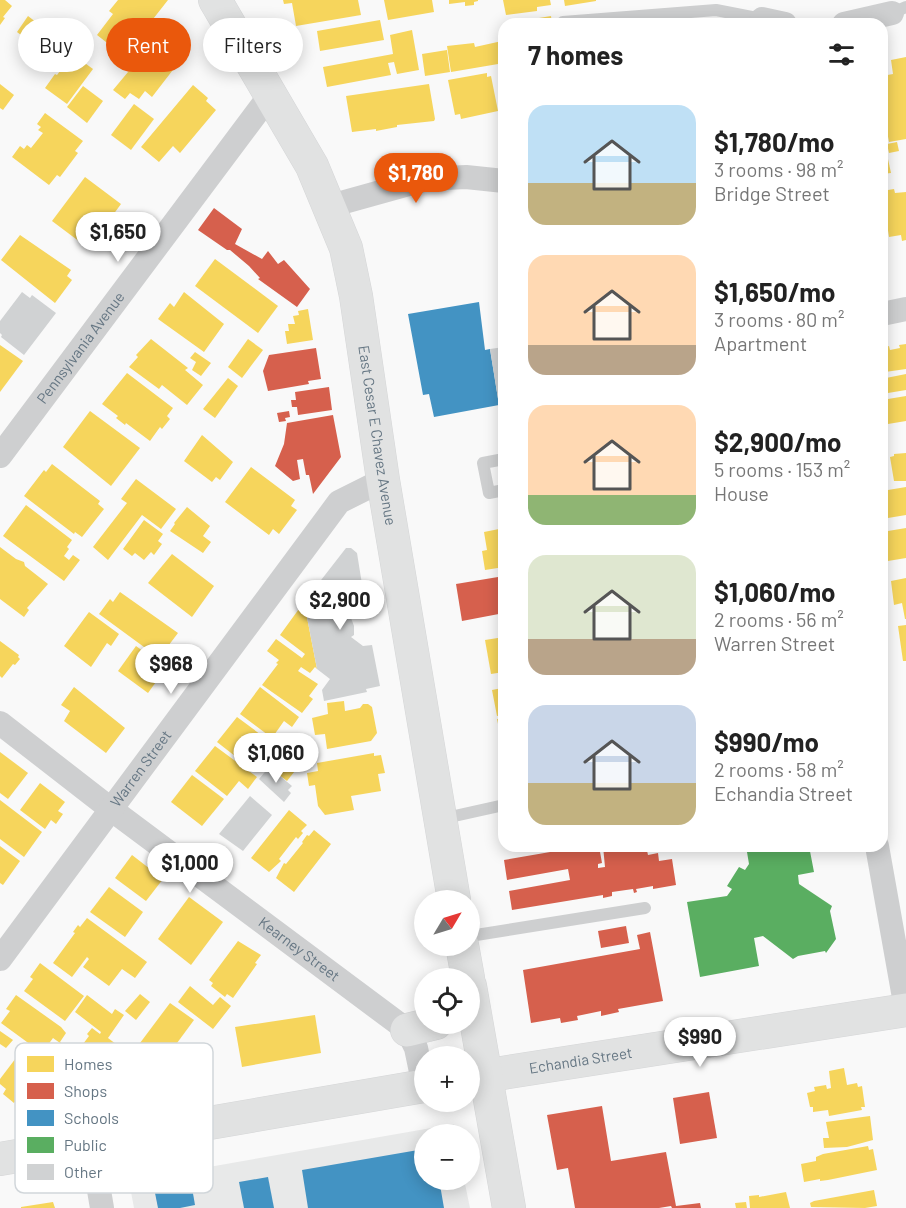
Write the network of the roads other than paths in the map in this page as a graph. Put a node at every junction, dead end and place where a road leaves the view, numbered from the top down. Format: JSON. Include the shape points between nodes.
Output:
{"nodes":[{"id":1,"x":215,"y":0,"type":"edge"},
{"id":2,"x":899,"y":10,"type":"edge"},
{"id":3,"x":614,"y":18,"type":"edge"},
{"id":4,"x":751,"y":18,"type":"edge"},
{"id":5,"x":868,"y":18,"type":"edge"},
{"id":6,"x":270,"y":95,"type":"junction"},
{"id":7,"x":498,"y":180,"type":"edge"},
{"id":8,"x":330,"y":206,"type":"junction"},
{"id":9,"x":906,"y":309,"type":"edge"},
{"id":10,"x":888,"y":313,"type":"edge"},
{"id":11,"x":0,"y":456,"type":"edge"},
{"id":12,"x":498,"y":460,"type":"edge"},
{"id":13,"x":383,"y":480,"type":"junction"},
{"id":14,"x":498,"y":491,"type":"edge"},
{"id":15,"x":0,"y":723,"type":"edge"},
{"id":16,"x":498,"y":806,"type":"edge"},
{"id":17,"x":112,"y":810,"type":"junction"},
{"id":18,"x":440,"y":819,"type":"junction"},
{"id":19,"x":878,"y":852,"type":"edge"},
{"id":20,"x":452,"y":890,"type":"edge"},
{"id":21,"x":645,"y":908,"type":"dead end"},
{"id":22,"x":480,"y":934,"type":"edge"},
{"id":23,"x":0,"y":959,"type":"edge"},
{"id":24,"x":906,"y":1010,"type":"edge"},
{"id":25,"x":414,"y":1021,"type":"edge"},
{"id":26,"x":480,"y":1077,"type":"edge"},
{"id":27,"x":480,"y":1085,"type":"edge"},
{"id":28,"x":414,"y":1088,"type":"edge"},
{"id":29,"x":213,"y":1122,"type":"edge"},
{"id":30,"x":15,"y":1156,"type":"edge"},
{"id":31,"x":0,"y":1159,"type":"edge"},
{"id":32,"x":99,"y":1193,"type":"edge"},
{"id":33,"x":102,"y":1208,"type":"edge"},
{"id":34,"x":509,"y":1208,"type":"edge"}],
"edges":[{"from":1,"to":6,"type":"main road","name":"East Cesar E Chavez Avenue"},
{"from":2,"to":5,"type":"street"},
{"from":3,"to":4,"type":"lane","via":[[716,10]]},
{"from":6,"to":8,"type":"main road","name":"East Cesar E Chavez Avenue","via":[[312,166]]},
{"from":6,"to":11,"type":"street","name":"Pennsylvania Avenue"},
{"from":7,"to":8,"type":"street","via":[[427,179]]},
{"from":8,"to":13,"type":"main road","name":"East Cesar E Chavez Avenue","via":[[346,248],[356,296]]},
{"from":9,"to":10,"type":"street"},
{"from":12,"to":14,"type":"lane","via":[[483,463],[489,493]]},
{"from":13,"to":17,"type":"street","name":"Warren Street","via":[[339,501]]},
{"from":13,"to":18,"type":"main road","name":"East Cesar E Chavez Avenue"},
{"from":15,"to":17,"type":"street","name":"Kearney Street"},
{"from":16,"to":18,"type":"lane"},
{"from":17,"to":23,"type":"street","name":"Warren Street"},
{"from":17,"to":25,"type":"street","name":"Kearney Street"},
{"from":18,"to":20,"type":"main road","name":"East Cesar E Chavez Avenue"},
{"from":19,"to":24,"type":"street"},
{"from":21,"to":22,"type":"lane"},
{"from":24,"to":26,"type":"main road","name":"Echandia Street"},
{"from":27,"to":34,"type":"main road"},
{"from":28,"to":29,"type":"main road"},
{"from":30,"to":31,"type":"main road"},
{"from":32,"to":33,"type":"street"}]}
